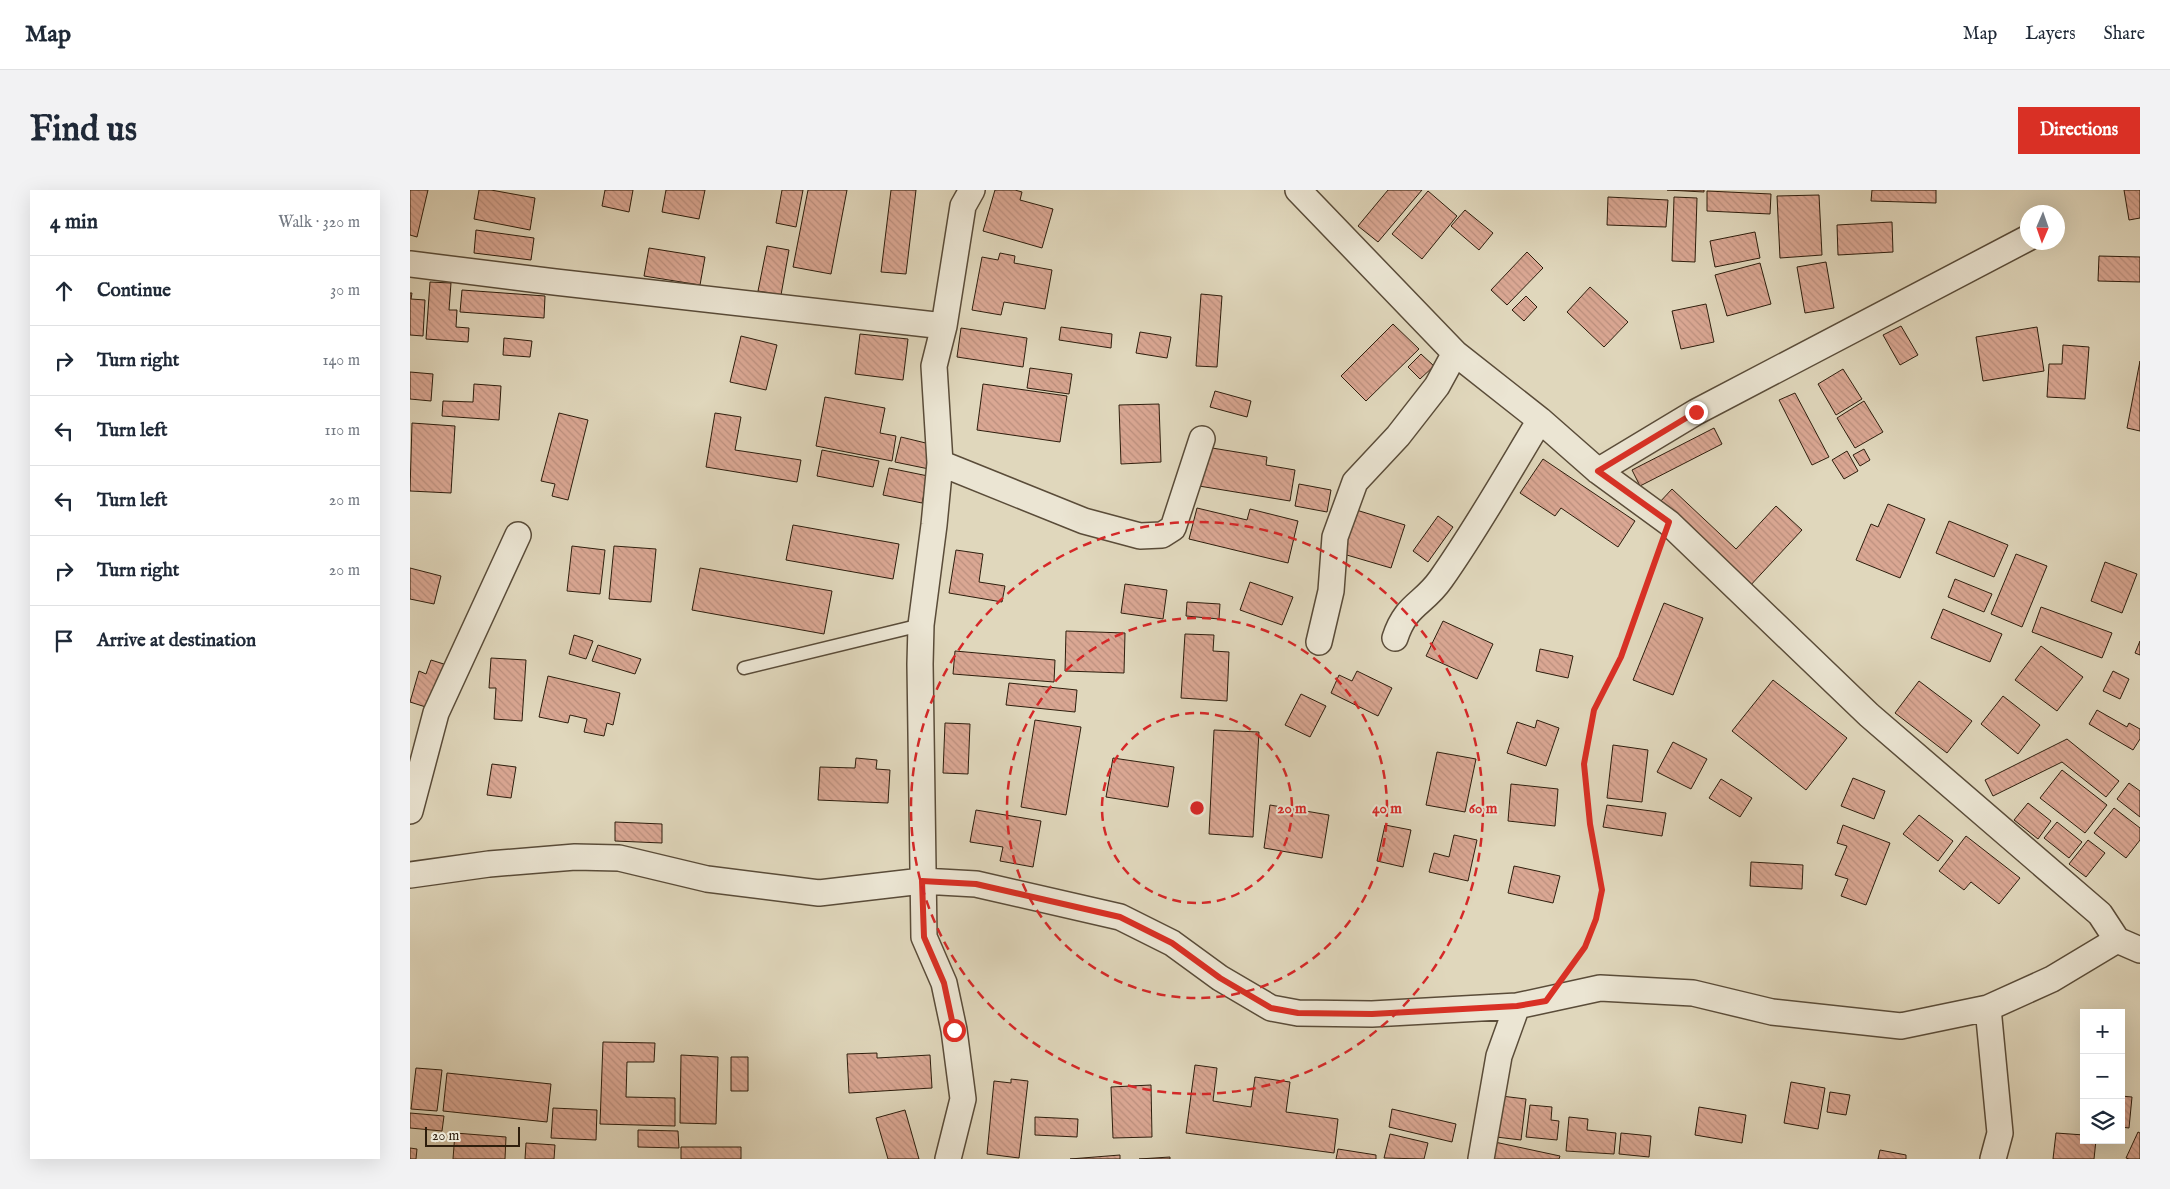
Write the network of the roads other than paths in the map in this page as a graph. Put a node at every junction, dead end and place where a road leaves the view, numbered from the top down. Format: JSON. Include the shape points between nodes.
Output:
{"nodes":[{"id":1,"x":972,"y":190,"type":"edge"},
{"id":2,"x":1298,"y":190,"type":"edge"},
{"id":3,"x":2020,"y":242,"type":"edge"},
{"id":4,"x":410,"y":264,"type":"edge"},
{"id":5,"x":944,"y":326,"type":"junction"},
{"id":6,"x":1455,"y":353,"type":"junction"},
{"id":7,"x":1540,"y":420,"type":"junction"},
{"id":8,"x":1202,"y":439,"type":"dead end"},
{"id":9,"x":940,"y":463,"type":"junction"},
{"id":10,"x":1598,"y":471,"type":"junction"},
{"id":11,"x":518,"y":535,"type":"dead end"},
{"id":12,"x":921,"y":625,"type":"junction"},
{"id":13,"x":1395,"y":638,"type":"dead end"},
{"id":14,"x":1319,"y":642,"type":"dead end"},
{"id":15,"x":744,"y":668,"type":"dead end"},
{"id":16,"x":410,"y":811,"type":"edge"},
{"id":17,"x":410,"y":875,"type":"edge"},
{"id":18,"x":922,"y":881,"type":"junction"},
{"id":19,"x":2117,"y":940,"type":"junction"},
{"id":20,"x":2140,"y":950,"type":"edge"},
{"id":21,"x":1517,"y":1006,"type":"junction"},
{"id":22,"x":1988,"y":1008,"type":"junction"},
{"id":23,"x":948,"y":1159,"type":"edge"},
{"id":24,"x":1481,"y":1159,"type":"edge"},
{"id":25,"x":1993,"y":1159,"type":"edge"}],
"edges":[{"from":1,"to":5,"type":"street","via":[[963,206]]},
{"from":2,"to":6,"type":"street"},
{"from":3,"to":10,"type":"street","via":[[1696,412]]},
{"from":4,"to":5,"type":"street"},
{"from":5,"to":9,"type":"street","via":[[934,366]]},
{"from":6,"to":7,"type":"street"},
{"from":6,"to":14,"type":"street","via":[[1436,386],[1398,436],[1355,482],[1335,537],[1331,591]]},
{"from":7,"to":10,"type":"street"},
{"from":7,"to":13,"type":"street","via":[[1439,582],[1407,612]]},
{"from":8,"to":9,"type":"street","via":[[1173,528],[1162,535],[1140,536],[1084,521]]},
{"from":9,"to":12,"type":"street"},
{"from":10,"to":19,"type":"street","via":[[1669,522],[1869,715],[2100,914]]},
{"from":11,"to":16,"type":"street","via":[[436,712]]},
{"from":12,"to":15,"type":"lane"},
{"from":12,"to":18,"type":"street"},
{"from":17,"to":18,"type":"street","via":[[575,857],[619,858],[707,879],[819,892]]},
{"from":18,"to":21,"type":"street","via":[[976,884],[1120,917],[1172,943],[1220,978],[1271,1008],[1298,1013],[1372,1014]]},
{"from":18,"to":23,"type":"street","via":[[924,937],[944,983],[963,1099]]},
{"from":19,"to":20,"type":"street"},
{"from":19,"to":22,"type":"street","via":[[2052,979]]},
{"from":21,"to":22,"type":"street","via":[[1600,988],[1693,993],[1772,1012],[1901,1026]]},
{"from":21,"to":24,"type":"street","via":[[1499,1056]]},
{"from":22,"to":25,"type":"street","via":[[2000,1133]]}]}
